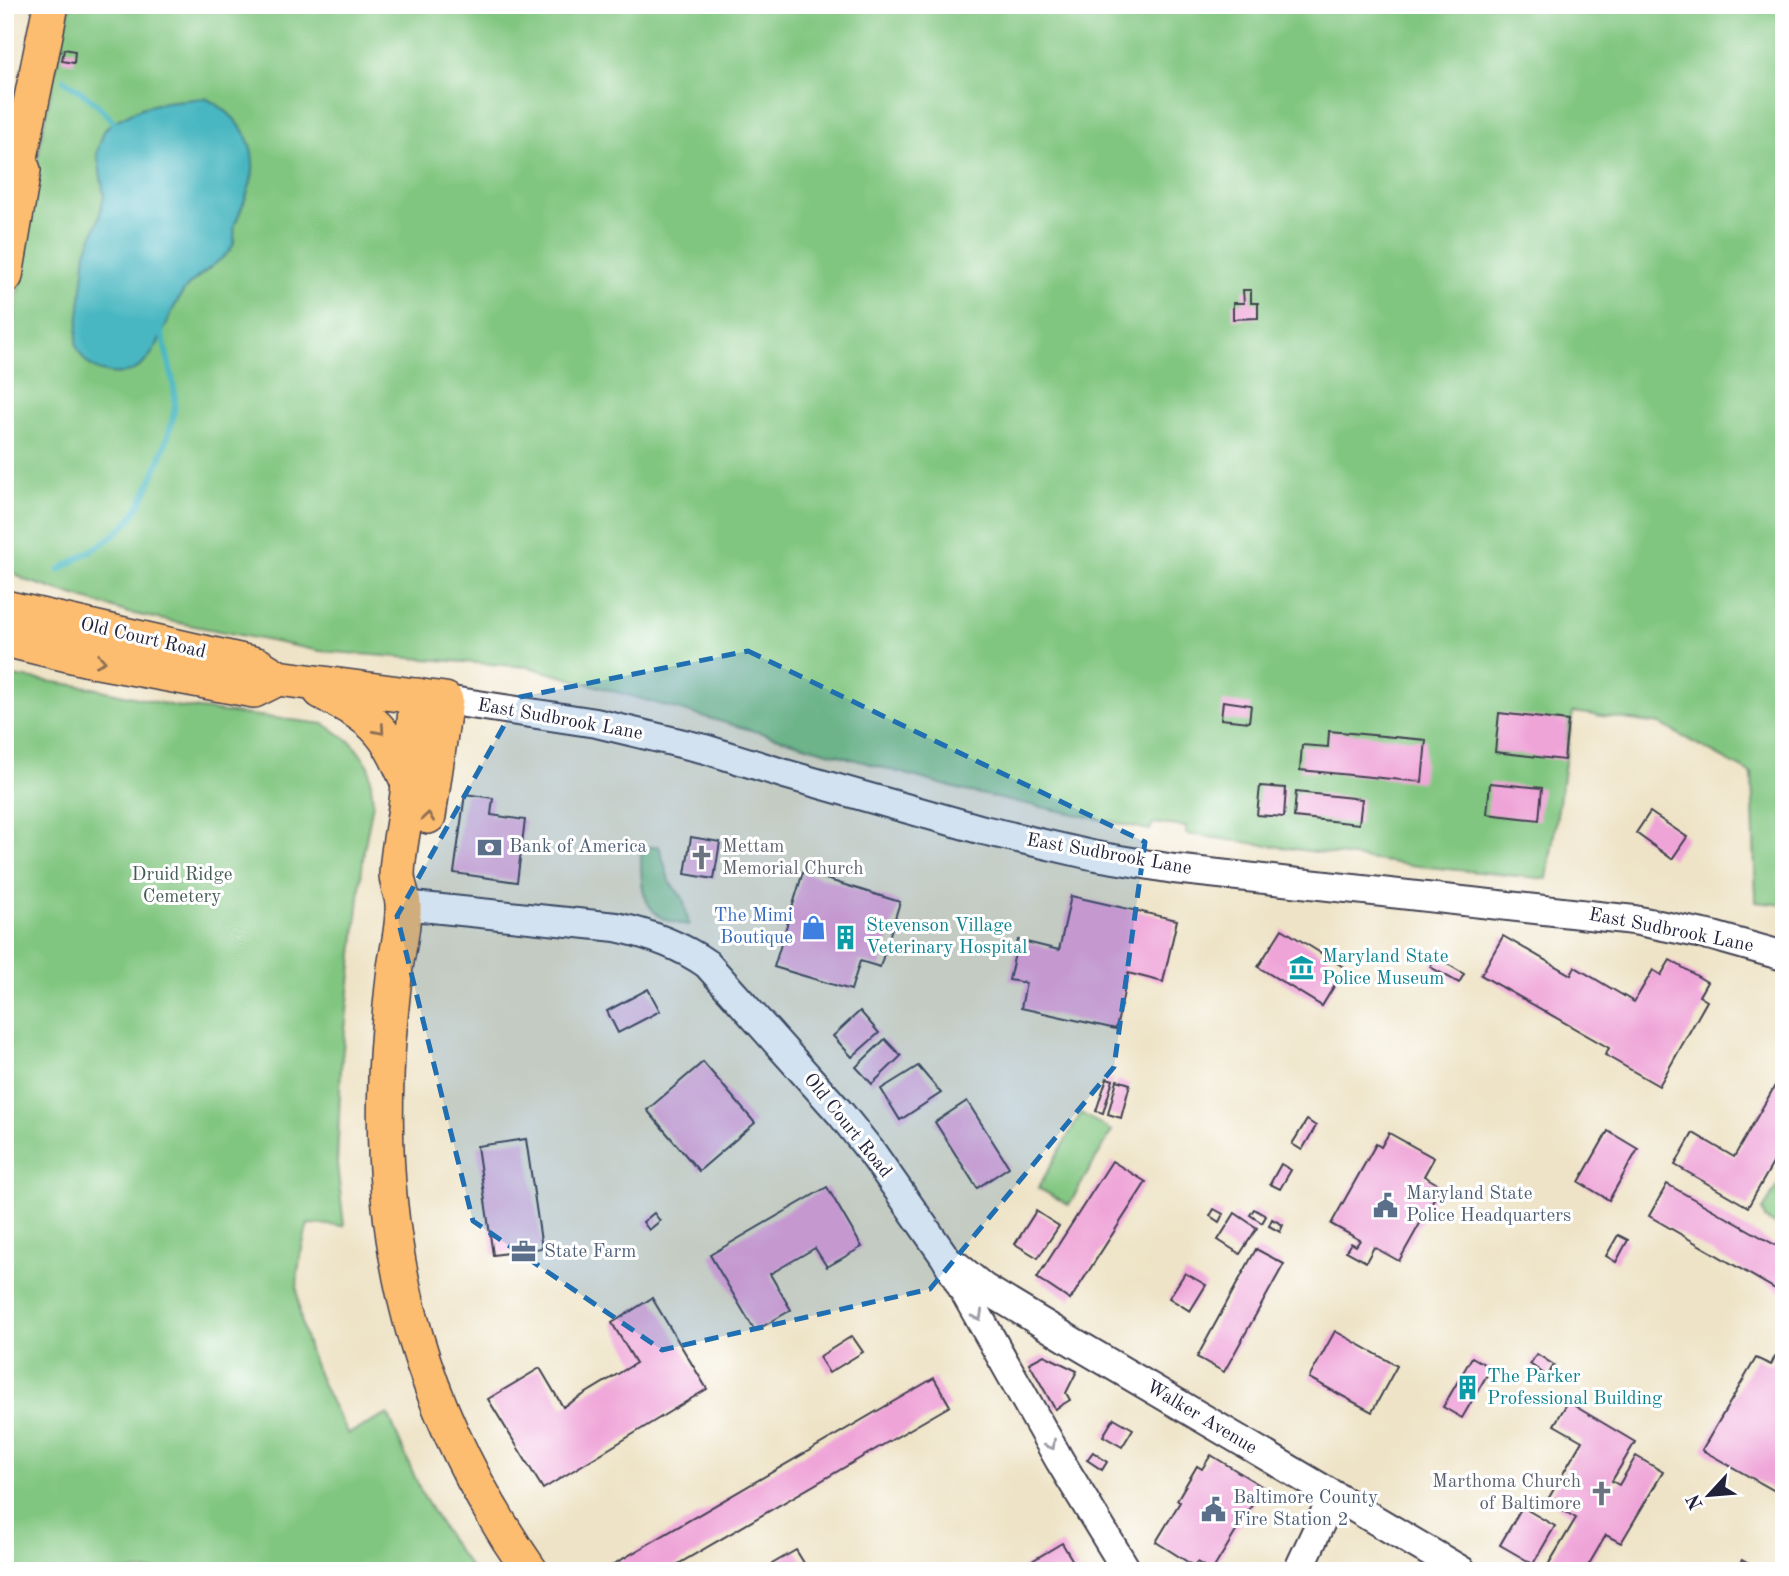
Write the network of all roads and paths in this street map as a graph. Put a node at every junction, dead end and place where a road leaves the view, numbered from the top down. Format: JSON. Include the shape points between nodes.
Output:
{"nodes":[{"id":1,"x":51,"y":5,"type":"edge"},
{"id":2,"x":13,"y":159,"type":"edge"},
{"id":3,"x":5,"y":276,"type":"edge"},
{"id":4,"x":5,"y":583,"type":"edge"},
{"id":5,"x":5,"y":608,"type":"edge"},
{"id":6,"x":94,"y":628,"type":"junction"},
{"id":7,"x":15,"y":644,"type":"edge"},
{"id":8,"x":290,"y":679,"type":"junction"},
{"id":9,"x":431,"y":698,"type":"junction"},
{"id":10,"x":409,"y":784,"type":"junction"},
{"id":11,"x":404,"y":905,"type":"junction"},
{"id":12,"x":1784,"y":956,"type":"edge"},
{"id":13,"x":945,"y":1257,"type":"junction"},
{"id":14,"x":1333,"y":1496,"type":"junction"},
{"id":15,"x":530,"y":1571,"type":"edge"},
{"id":16,"x":1127,"y":1571,"type":"edge"},
{"id":17,"x":1298,"y":1571,"type":"edge"},
{"id":18,"x":1462,"y":1571,"type":"edge"}],
"edges":[{"from":1,"to":2,"type":"main road"},
{"from":2,"to":3,"type":"main road","via":[[23,170]]},
{"from":4,"to":6,"type":"main road"},
{"from":5,"to":6,"type":"main road","name":"Old Court Road"},
{"from":6,"to":8,"type":"main road","name":"Old Court Road","via":[[257,665]]},
{"from":7,"to":8,"type":"main road","name":"Old Court Road","one_way":true,"via":[[254,690]]},
{"from":8,"to":9,"type":"main road","name":"Old Court Road"},
{"from":8,"to":10,"type":"main road","one_way":true,"via":[[361,712],[377,725]]},
{"from":9,"to":10,"type":"main road"},
{"from":11,"to":9,"type":"main road","one_way":true,"via":[[421,875]]},
{"from":9,"to":12,"type":"street","name":"East Sudbrook Lane","via":[[623,729],[983,830],[1096,856],[1187,871],[1634,920]]},
{"from":10,"to":11,"type":"main road","via":[[397,876]]},
{"from":11,"to":13,"type":"street","name":"Old Court Road","via":[[616,927],[646,933],[693,954],[836,1108]]},
{"from":11,"to":15,"type":"main road","via":[[386,1079],[386,1171],[398,1269],[412,1330],[448,1428],[498,1525]]},
{"from":13,"to":14,"type":"street","name":"Walker Avenue","via":[[984,1287]]},
{"from":13,"to":16,"type":"street","name":"Old Court Road","one_way":true,"via":[[1059,1461]]},
{"from":14,"to":17,"type":"street"},
{"from":14,"to":18,"type":"street","name":"Walker Avenue"}]}
